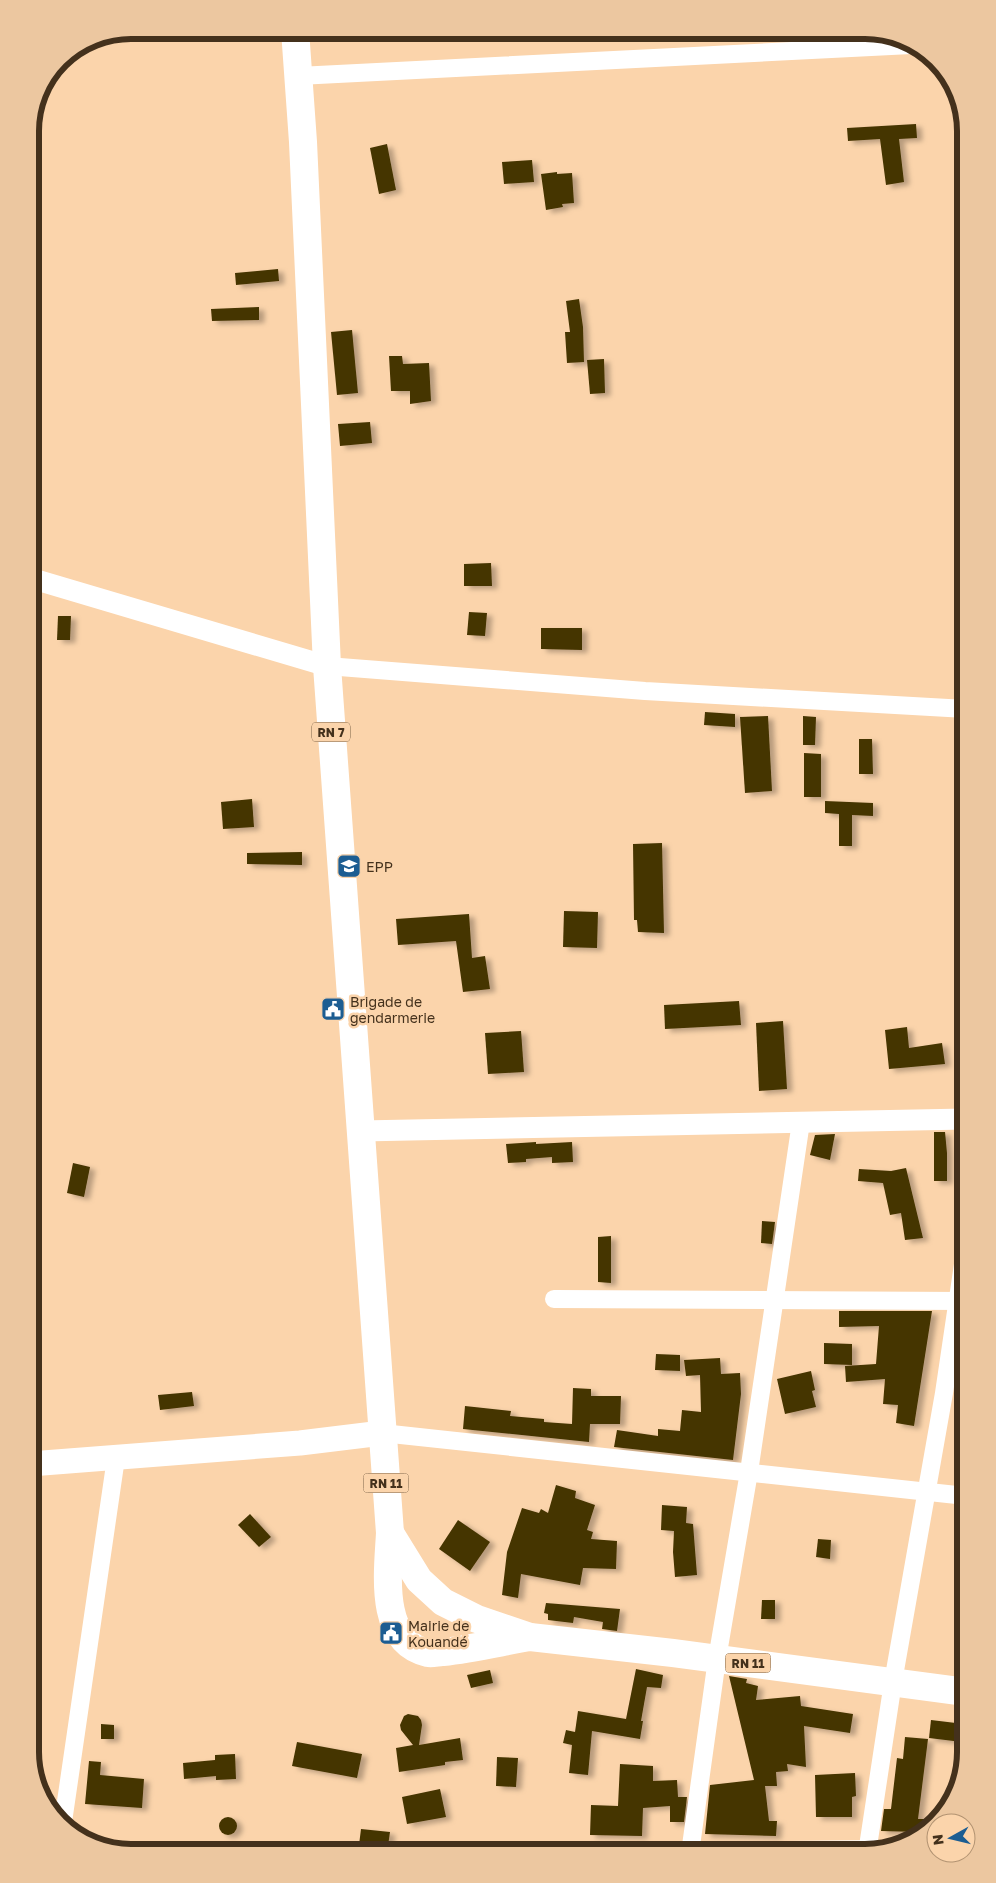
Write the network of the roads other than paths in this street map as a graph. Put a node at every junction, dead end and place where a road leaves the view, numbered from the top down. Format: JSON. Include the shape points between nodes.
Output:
{"nodes":[{"id":1,"x":296,"y":39,"type":"edge"},
{"id":2,"x":808,"y":39,"type":"edge"},
{"id":3,"x":899,"y":46,"type":"edge"},
{"id":4,"x":807,"y":50,"type":"junction"},
{"id":5,"x":298,"y":76,"type":"junction"},
{"id":6,"x":39,"y":581,"type":"edge"},
{"id":7,"x":327,"y":666,"type":"junction"},
{"id":8,"x":957,"y":708,"type":"edge"},
{"id":9,"x":957,"y":1119,"type":"edge"},
{"id":10,"x":801,"y":1122,"type":"junction"},
{"id":11,"x":361,"y":1131,"type":"junction"},
{"id":12,"x":554,"y":1299,"type":"dead end"},
{"id":13,"x":774,"y":1300,"type":"junction"},
{"id":14,"x":957,"y":1301,"type":"edge"},
{"id":15,"x":957,"y":1327,"type":"edge"},
{"id":16,"x":382,"y":1433,"type":"junction"},
{"id":17,"x":116,"y":1458,"type":"junction"},
{"id":18,"x":39,"y":1463,"type":"edge"},
{"id":19,"x":748,"y":1472,"type":"junction"},
{"id":20,"x":926,"y":1491,"type":"junction"},
{"id":21,"x":957,"y":1495,"type":"edge"},
{"id":22,"x":390,"y":1533,"type":"junction"},
{"id":23,"x":530,"y":1637,"type":"junction"},
{"id":24,"x":717,"y":1659,"type":"junction"},
{"id":25,"x":893,"y":1682,"type":"junction"},
{"id":26,"x":957,"y":1691,"type":"edge"},
{"id":27,"x":64,"y":1815,"type":"edge"},
{"id":28,"x":691,"y":1844,"type":"edge"},
{"id":29,"x":868,"y":1844,"type":"edge"}],
"edges":[{"from":1,"to":5,"type":"main road","number":"RN 7"},
{"from":2,"to":4,"type":"street"},
{"from":3,"to":4,"type":"street"},
{"from":4,"to":5,"type":"street"},
{"from":5,"to":7,"type":"main road","number":"RN 7"},
{"from":6,"to":7,"type":"street"},
{"from":7,"to":8,"type":"street","via":[[645,691]]},
{"from":7,"to":11,"type":"main road","number":"RN 7"},
{"from":9,"to":10,"type":"street"},
{"from":10,"to":11,"type":"street"},
{"from":10,"to":13,"type":"street"},
{"from":11,"to":16,"type":"main road","number":"RN 7"},
{"from":12,"to":13,"type":"street"},
{"from":13,"to":14,"type":"street"},
{"from":13,"to":19,"type":"street"},
{"from":15,"to":20,"type":"street"},
{"from":16,"to":17,"type":"main road"},
{"from":16,"to":19,"type":"street"},
{"from":16,"to":22,"type":"main road","number":"RN 11"},
{"from":17,"to":18,"type":"main road"},
{"from":17,"to":27,"type":"street"},
{"from":19,"to":20,"type":"street"},
{"from":19,"to":24,"type":"street"},
{"from":20,"to":21,"type":"street"},
{"from":20,"to":25,"type":"street"},
{"from":22,"to":23,"type":"main road","number":"RN 11","via":[[419,1580],[443,1602],[477,1619]]},
{"from":22,"to":23,"type":"main road","number":"RN 11","via":[[387,1586],[392,1616],[406,1643],[428,1653]]},
{"from":23,"to":24,"type":"main road","number":"RN 11"},
{"from":24,"to":25,"type":"main road","number":"RN 11"},
{"from":24,"to":28,"type":"street"},
{"from":25,"to":26,"type":"main road","number":"RN 11"},
{"from":25,"to":29,"type":"street"}]}
